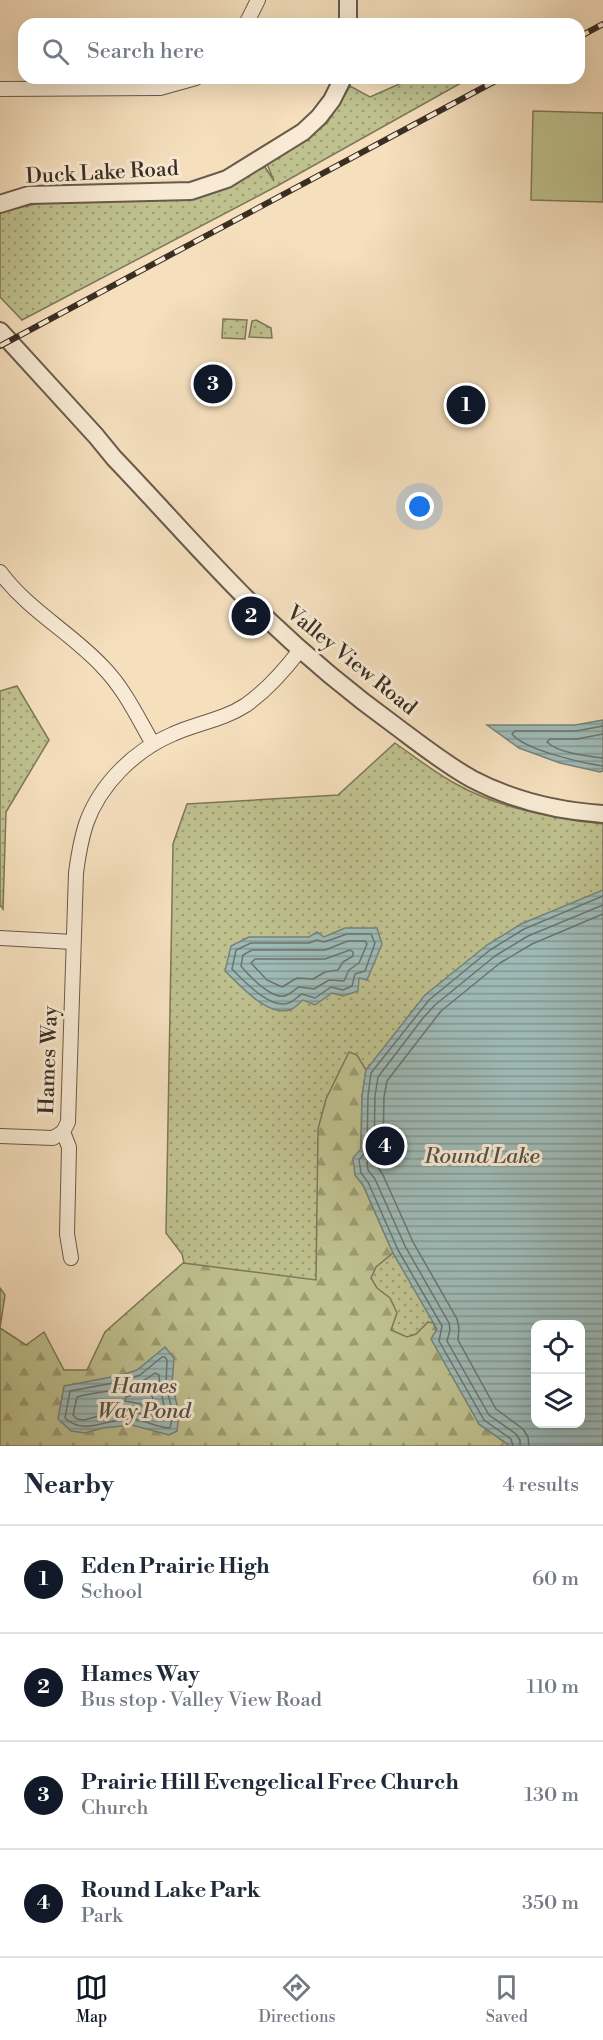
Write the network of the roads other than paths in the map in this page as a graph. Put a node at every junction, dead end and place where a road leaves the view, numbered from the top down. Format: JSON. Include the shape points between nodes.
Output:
{"nodes":[{"id":1,"x":258,"y":0,"type":"edge"},
{"id":2,"x":348,"y":0,"type":"edge"},
{"id":3,"x":249,"y":18,"type":"edge"},
{"id":4,"x":348,"y":18,"type":"edge"},
{"id":5,"x":174,"y":84,"type":"edge"},
{"id":6,"x":340,"y":84,"type":"edge"},
{"id":7,"x":0,"y":89,"type":"edge"},
{"id":8,"x":0,"y":204,"type":"edge"},
{"id":9,"x":0,"y":332,"type":"edge"},
{"id":10,"x":0,"y":572,"type":"edge"},
{"id":11,"x":300,"y":650,"type":"junction"},
{"id":12,"x":153,"y":744,"type":"junction"},
{"id":13,"x":603,"y":814,"type":"edge"},
{"id":14,"x":0,"y":938,"type":"edge"},
{"id":15,"x":73,"y":942,"type":"junction"},
{"id":16,"x":63,"y":1132,"type":"junction"},
{"id":17,"x":0,"y":1136,"type":"edge"},
{"id":18,"x":71,"y":1258,"type":"dead end"}],
"edges":[{"from":1,"to":3,"type":"street"},
{"from":2,"to":4,"type":"street"},
{"from":5,"to":7,"type":"street","via":[[160,88]]},
{"from":6,"to":8,"type":"street","name":"Duck Lake Road","via":[[332,100],[303,132],[227,179],[191,191],[29,195]]},
{"from":9,"to":11,"type":"street","name":"Valley View Road","via":[[248,601]]},
{"from":10,"to":12,"type":"street","via":[[25,600],[102,665]]},
{"from":11,"to":12,"type":"street","name":"Hames Way","via":[[273,682],[245,706]]},
{"from":11,"to":13,"type":"street","name":"Valley View Road","via":[[391,723],[473,779],[539,804]]},
{"from":12,"to":15,"type":"street","name":"Hames Way","via":[[112,779],[87,822],[76,873]]},
{"from":14,"to":15,"type":"street"},
{"from":15,"to":16,"type":"street","name":"Hames Way","via":[[68,1122]]},
{"from":16,"to":17,"type":"street","via":[[53,1138]]},
{"from":16,"to":18,"type":"street","name":"Hames Way","via":[[69,1147],[67,1234]]}]}
